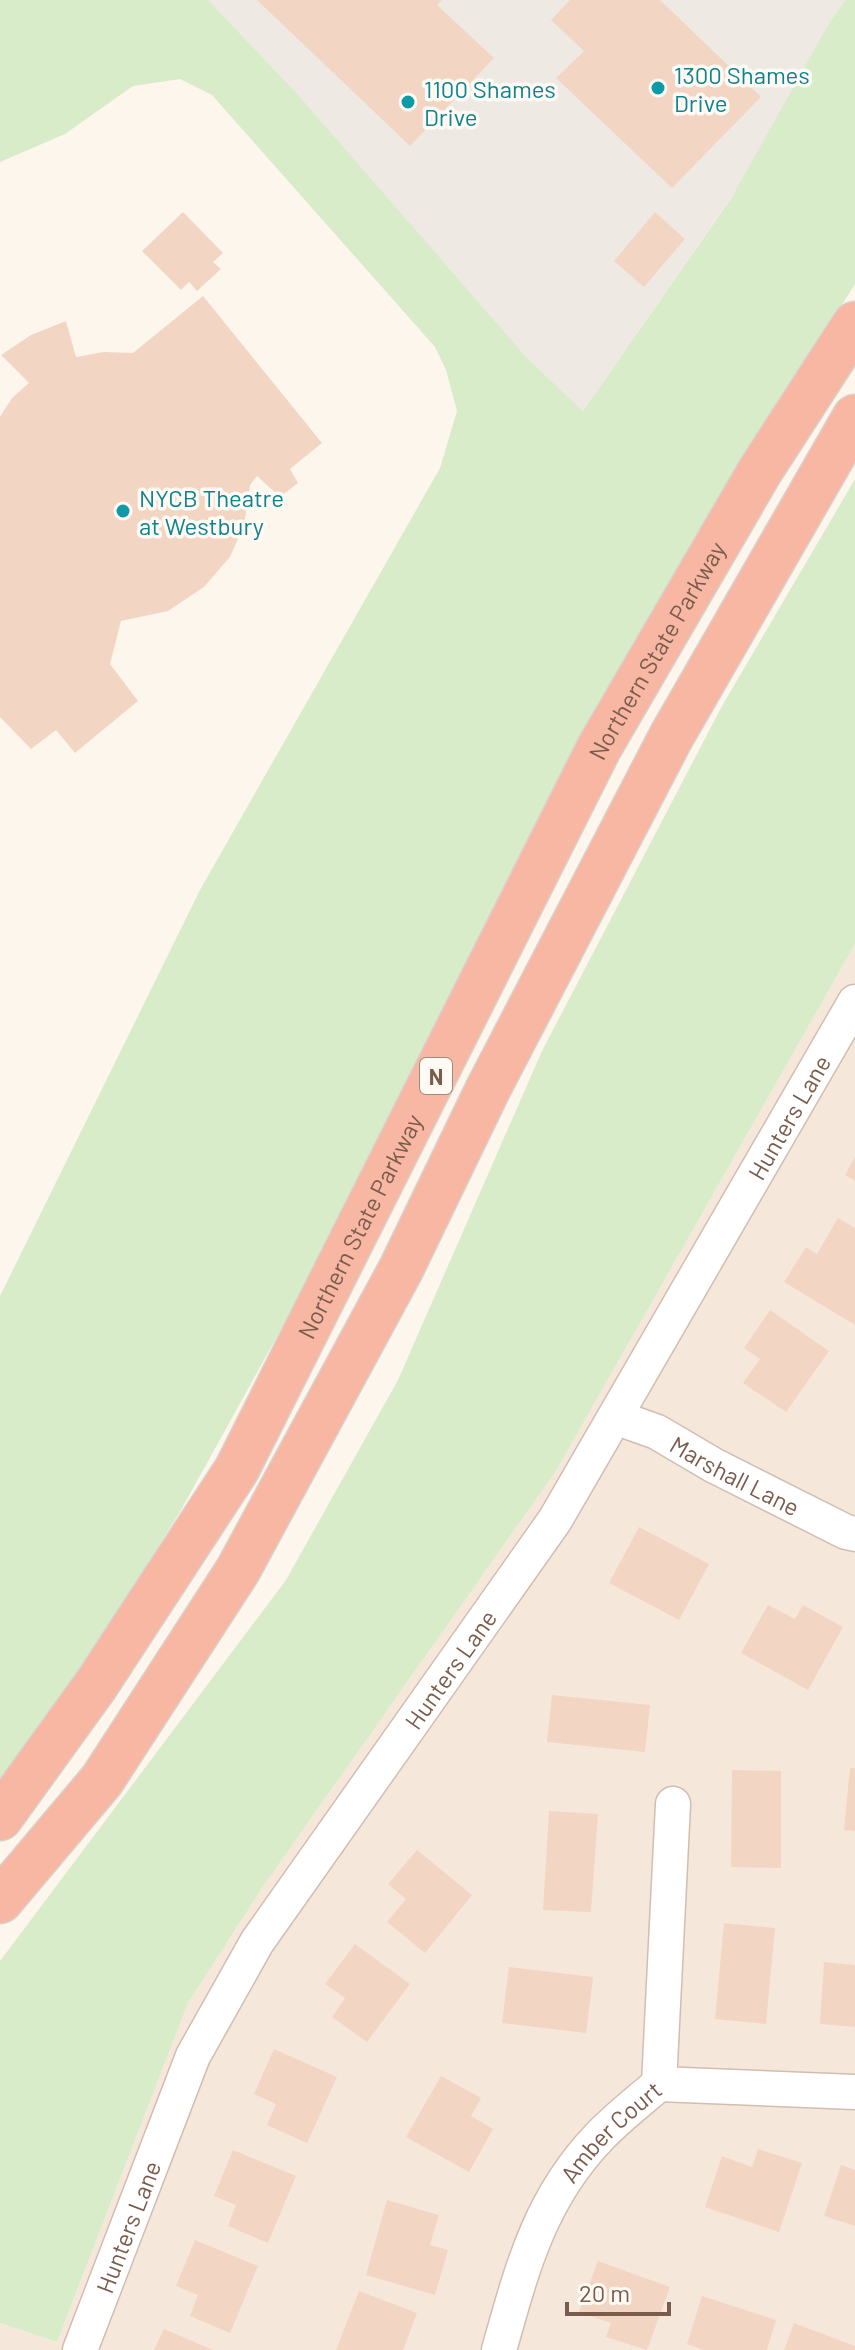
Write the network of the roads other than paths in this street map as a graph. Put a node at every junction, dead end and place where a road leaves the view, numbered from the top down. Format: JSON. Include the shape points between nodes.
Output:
{"nodes":[{"id":1,"x":855,"y":324,"type":"edge"},
{"id":2,"x":855,"y":417,"type":"edge"},
{"id":3,"x":855,"y":1002,"type":"edge"},
{"id":4,"x":615,"y":1417,"type":"junction"},
{"id":5,"x":855,"y":1534,"type":"edge"},
{"id":6,"x":673,"y":1804,"type":"dead end"},
{"id":7,"x":0,"y":1818,"type":"edge"},
{"id":8,"x":0,"y":1901,"type":"edge"},
{"id":9,"x":659,"y":2084,"type":"junction"},
{"id":10,"x":855,"y":2092,"type":"edge"},
{"id":11,"x":80,"y":2350,"type":"edge"},
{"id":12,"x":499,"y":2350,"type":"edge"}],
"edges":[{"from":1,"to":7,"type":"highway","name":"Northern State Parkway","number":"N","via":[[760,471],[599,748],[237,1469],[96,1685]]},
{"from":2,"to":8,"type":"highway","number":"N","via":[[671,737],[401,1269],[238,1570],[102,1780]]},
{"from":3,"to":4,"type":"street","name":"Hunters Lane"},
{"from":4,"to":5,"type":"street","name":"Marshall Lane","via":[[657,1432]]},
{"from":4,"to":11,"type":"street","name":"Hunters Lane","via":[[555,1520],[257,1942],[193,2056]]},
{"from":6,"to":9,"type":"street","name":"Amber Court"},
{"from":9,"to":10,"type":"street"},
{"from":9,"to":12,"type":"street","name":"Amber Court","via":[[599,2137],[550,2201],[526,2253]]}]}
